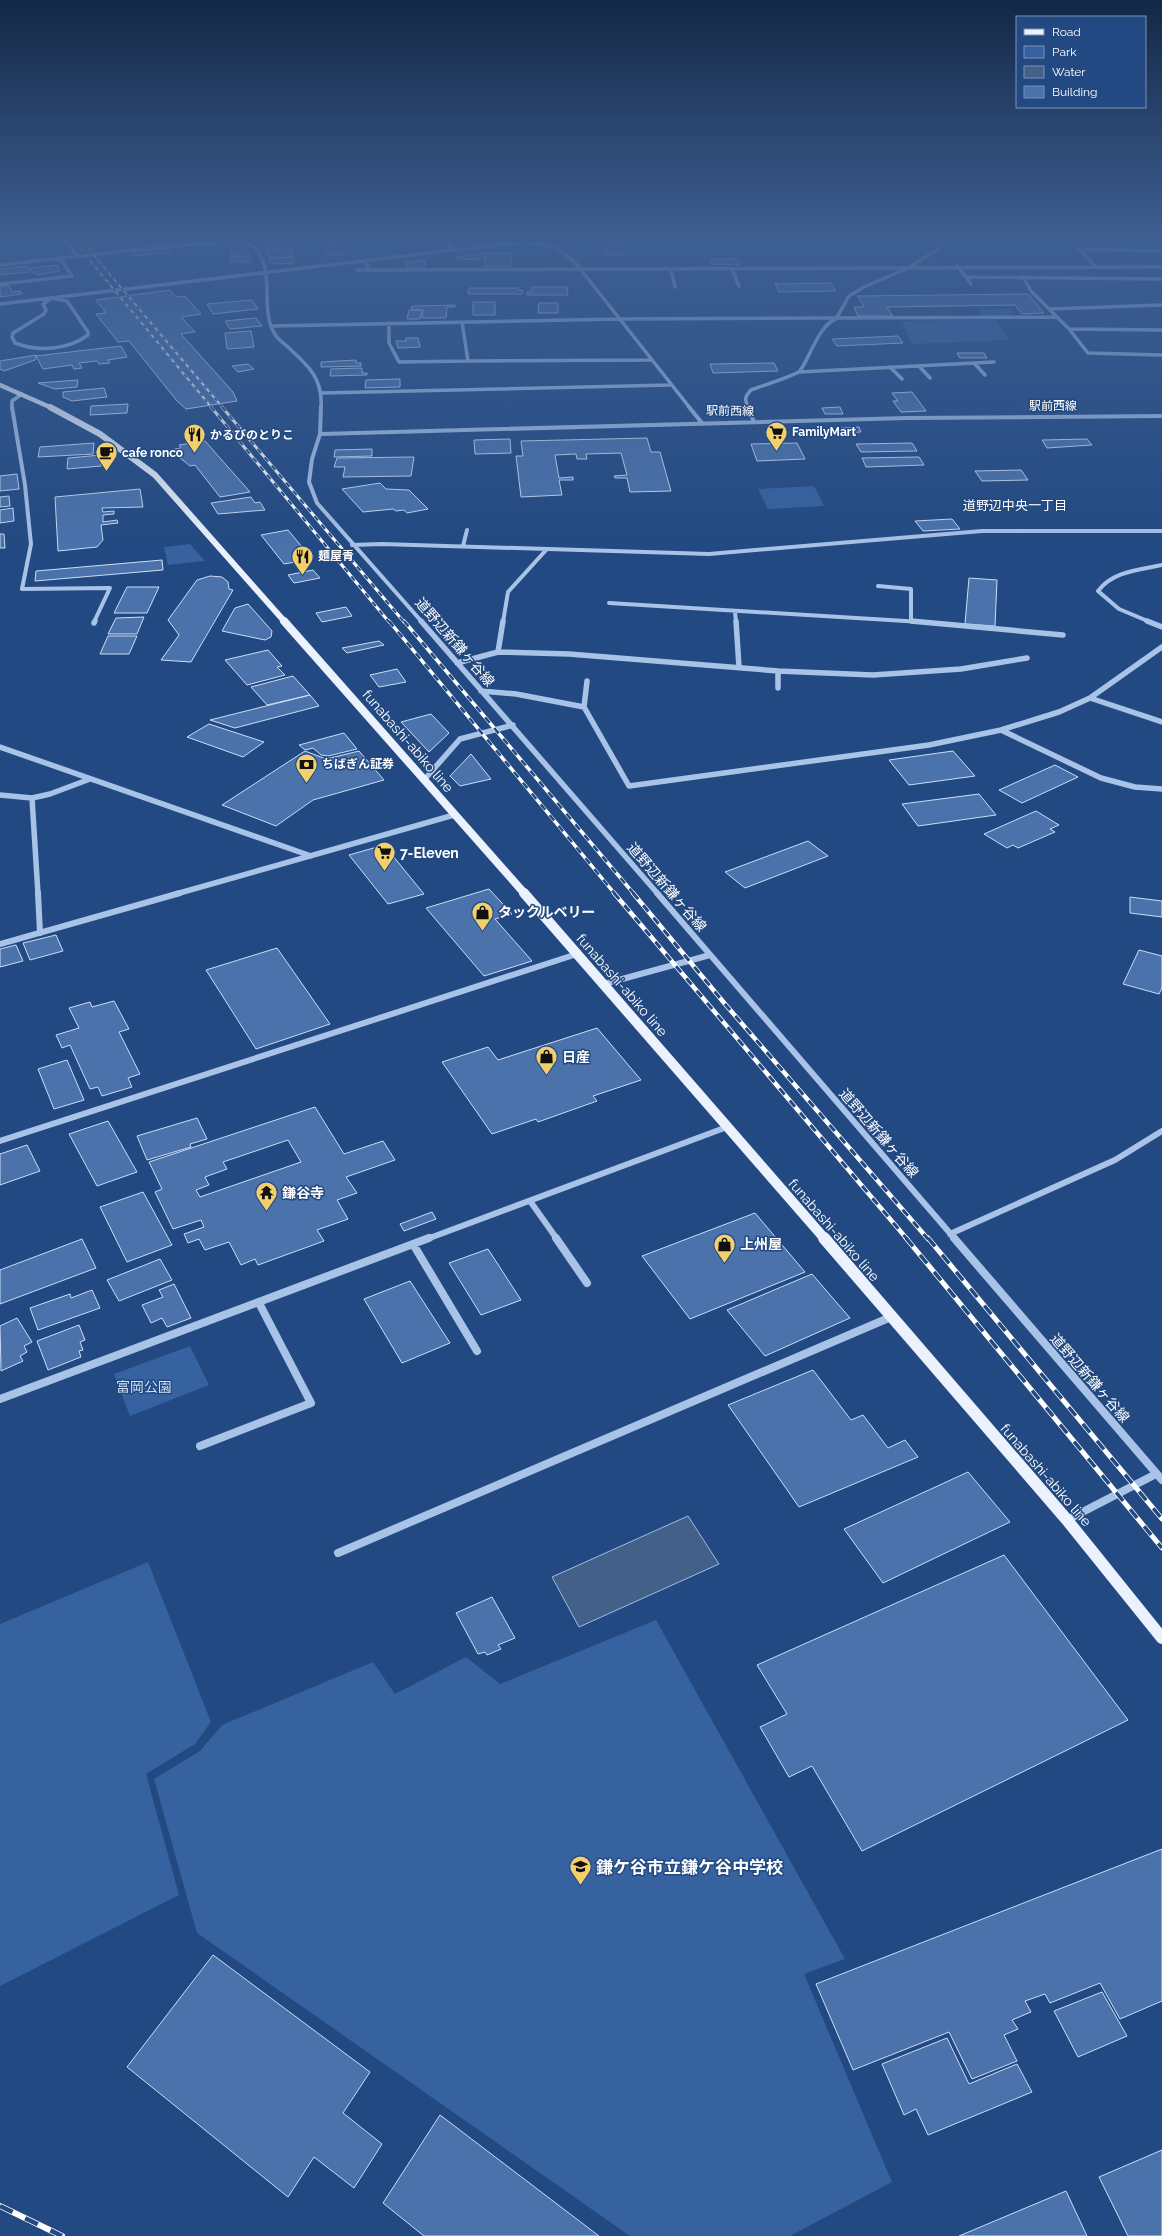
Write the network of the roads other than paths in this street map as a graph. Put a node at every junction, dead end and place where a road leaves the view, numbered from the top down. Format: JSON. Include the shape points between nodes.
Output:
{"nodes":[{"id":1,"x":16,"y":343,"type":"edge"},
{"id":2,"x":70,"y":343,"type":"edge"},
{"id":3,"x":284,"y":343,"type":"edge"},
{"id":4,"x":389,"y":343,"type":"edge"},
{"id":5,"x":465,"y":343,"type":"edge"},
{"id":6,"x":638,"y":343,"type":"edge"},
{"id":7,"x":815,"y":343,"type":"edge"},
{"id":8,"x":1081,"y":343,"type":"edge"},
{"id":9,"x":1162,"y":355,"type":"edge"},
{"id":10,"x":651,"y":360,"type":"junction"},
{"id":11,"x":468,"y":361,"type":"junction"},
{"id":12,"x":994,"y":362,"type":"dead end"},
{"id":13,"x":974,"y":363,"type":"junction"},
{"id":14,"x":919,"y":366,"type":"junction"},
{"id":15,"x":890,"y":367,"type":"junction"},
{"id":16,"x":799,"y":372,"type":"junction"},
{"id":17,"x":985,"y":375,"type":"dead end"},
{"id":18,"x":930,"y":378,"type":"dead end"},
{"id":19,"x":902,"y":379,"type":"dead end"},
{"id":20,"x":670,"y":384,"type":"junction"},
{"id":21,"x":0,"y":385,"type":"edge"},
{"id":22,"x":322,"y":393,"type":"junction"},
{"id":23,"x":22,"y":394,"type":"junction"},
{"id":24,"x":1162,"y":416,"type":"edge"},
{"id":25,"x":754,"y":422,"type":"junction"},
{"id":26,"x":702,"y":423,"type":"junction"},
{"id":27,"x":320,"y":434,"type":"junction"},
{"id":28,"x":468,"y":530,"type":"dead end"},
{"id":29,"x":1162,"y":531,"type":"edge"},
{"id":30,"x":352,"y":545,"type":"junction"},
{"id":31,"x":463,"y":546,"type":"junction"},
{"id":32,"x":547,"y":549,"type":"junction"},
{"id":33,"x":1162,"y":565,"type":"edge"},
{"id":34,"x":878,"y":586,"type":"dead end"},
{"id":35,"x":609,"y":603,"type":"dead end"},
{"id":36,"x":735,"y":612,"type":"junction"},
{"id":37,"x":911,"y":621,"type":"junction"},
{"id":38,"x":94,"y":623,"type":"dead end"},
{"id":39,"x":1162,"y":627,"type":"edge"},
{"id":40,"x":1063,"y":635,"type":"dead end"},
{"id":41,"x":1162,"y":647,"type":"edge"},
{"id":42,"x":498,"y":652,"type":"junction"},
{"id":43,"x":1027,"y":658,"type":"dead end"},
{"id":44,"x":457,"y":663,"type":"junction"},
{"id":45,"x":739,"y":667,"type":"junction"},
{"id":46,"x":778,"y":671,"type":"junction"},
{"id":47,"x":587,"y":680,"type":"dead end"},
{"id":48,"x":778,"y":688,"type":"dead end"},
{"id":49,"x":481,"y":691,"type":"junction"},
{"id":50,"x":1090,"y":698,"type":"junction"},
{"id":51,"x":584,"y":707,"type":"junction"},
{"id":52,"x":1162,"y":722,"type":"edge"},
{"id":53,"x":513,"y":726,"type":"junction"},
{"id":54,"x":1001,"y":730,"type":"junction"},
{"id":55,"x":0,"y":747,"type":"edge"},
{"id":56,"x":90,"y":779,"type":"junction"},
{"id":57,"x":424,"y":780,"type":"junction"},
{"id":58,"x":1162,"y":789,"type":"edge"},
{"id":59,"x":0,"y":795,"type":"edge"},
{"id":60,"x":32,"y":798,"type":"junction"},
{"id":61,"x":454,"y":814,"type":"junction"},
{"id":62,"x":311,"y":856,"type":"junction"},
{"id":63,"x":40,"y":933,"type":"junction"},
{"id":64,"x":0,"y":944,"type":"edge"},
{"id":65,"x":577,"y":954,"type":"junction"},
{"id":66,"x":710,"y":955,"type":"junction"},
{"id":67,"x":604,"y":984,"type":"junction"},
{"id":68,"x":727,"y":1127,"type":"junction"},
{"id":69,"x":1162,"y":1131,"type":"edge"},
{"id":70,"x":0,"y":1141,"type":"edge"},
{"id":71,"x":530,"y":1201,"type":"junction"},
{"id":72,"x":950,"y":1234,"type":"junction"},
{"id":73,"x":413,"y":1244,"type":"junction"},
{"id":74,"x":587,"y":1283,"type":"dead end"},
{"id":75,"x":258,"y":1303,"type":"junction"},
{"id":76,"x":891,"y":1317,"type":"junction"},
{"id":77,"x":477,"y":1351,"type":"dead end"},
{"id":78,"x":0,"y":1399,"type":"edge"},
{"id":79,"x":200,"y":1446,"type":"dead end"},
{"id":80,"x":1159,"y":1477,"type":"edge"},
{"id":81,"x":1067,"y":1520,"type":"junction"},
{"id":82,"x":338,"y":1553,"type":"dead end"},
{"id":83,"x":1162,"y":1638,"type":"edge"}],
"edges":[{"from":1,"to":2,"type":"street","via":[[31,348]]},
{"from":3,"to":22,"type":"street","name":"道野辺新鎌ヶ谷線","via":[[314,373]]},
{"from":4,"to":11,"type":"street","via":[[399,362]]},
{"from":5,"to":11,"type":"street"},
{"from":6,"to":10,"type":"street","name":"駅前西線"},
{"from":7,"to":16,"type":"street"},
{"from":8,"to":9,"type":"street","via":[[1088,353]]},
{"from":10,"to":11,"type":"street"},
{"from":10,"to":20,"type":"street","name":"駅前西線"},
{"from":12,"to":13,"type":"street"},
{"from":13,"to":14,"type":"street"},
{"from":13,"to":17,"type":"street"},
{"from":14,"to":15,"type":"street"},
{"from":14,"to":18,"type":"street"},
{"from":15,"to":16,"type":"street"},
{"from":15,"to":19,"type":"street"},
{"from":16,"to":25,"type":"street","via":[[751,390],[746,395],[745,400]]},
{"from":20,"to":22,"type":"street"},
{"from":20,"to":26,"type":"street","name":"駅前西線"},
{"from":21,"to":23,"type":"main road","name":"funabashi-abiko line"},
{"from":22,"to":27,"type":"street","name":"道野辺新鎌ヶ谷線"},
{"from":23,"to":38,"type":"street","via":[[11,404],[25,485],[31,544],[22,589],[110,588]]},
{"from":23,"to":57,"type":"main road","name":"funabashi-abiko line","via":[[83,423],[126,451],[155,475]]},
{"from":24,"to":25,"type":"street","name":"駅前西線"},
{"from":25,"to":26,"type":"street","name":"駅前西線"},
{"from":26,"to":27,"type":"street"},
{"from":27,"to":30,"type":"street","name":"道野辺新鎌ヶ谷線","via":[[312,459],[309,482],[317,503]]},
{"from":28,"to":31,"type":"street"},
{"from":29,"to":32,"type":"street","via":[[982,531],[710,554]]},
{"from":30,"to":31,"type":"street"},
{"from":30,"to":44,"type":"street","name":"道野辺新鎌ヶ谷線"},
{"from":31,"to":32,"type":"street"},
{"from":32,"to":42,"type":"street","via":[[508,592]]},
{"from":33,"to":39,"type":"street","via":[[1115,576],[1103,583],[1098,591],[1114,607]]},
{"from":34,"to":37,"type":"street","via":[[911,589]]},
{"from":35,"to":36,"type":"street"},
{"from":36,"to":37,"type":"street"},
{"from":36,"to":45,"type":"street"},
{"from":37,"to":40,"type":"street"},
{"from":41,"to":50,"type":"street"},
{"from":42,"to":44,"type":"street"},
{"from":42,"to":45,"type":"street","via":[[569,654]]},
{"from":43,"to":46,"type":"street","via":[[961,669],[873,675]]},
{"from":44,"to":49,"type":"street","name":"道野辺新鎌ヶ谷線"},
{"from":45,"to":46,"type":"street"},
{"from":46,"to":48,"type":"street"},
{"from":47,"to":51,"type":"street"},
{"from":49,"to":51,"type":"street","via":[[516,694]]},
{"from":49,"to":53,"type":"street","name":"道野辺新鎌ヶ谷線"},
{"from":50,"to":52,"type":"street"},
{"from":50,"to":54,"type":"street","via":[[1059,712]]},
{"from":51,"to":54,"type":"street","via":[[629,786],[929,745]]},
{"from":53,"to":57,"type":"street","via":[[460,738]]},
{"from":53,"to":66,"type":"street","name":"道野辺新鎌ヶ谷線"},
{"from":54,"to":58,"type":"street","via":[[1101,778],[1135,787]]},
{"from":55,"to":56,"type":"street"},
{"from":56,"to":60,"type":"street"},
{"from":56,"to":62,"type":"street"},
{"from":57,"to":61,"type":"main road","name":"funabashi-abiko line"},
{"from":59,"to":60,"type":"street"},
{"from":60,"to":63,"type":"street"},
{"from":61,"to":62,"type":"street"},
{"from":61,"to":65,"type":"main road","name":"funabashi-abiko line"},
{"from":62,"to":63,"type":"street"},
{"from":63,"to":64,"type":"street"},
{"from":65,"to":67,"type":"main road","name":"funabashi-abiko line"},
{"from":65,"to":70,"type":"street"},
{"from":66,"to":67,"type":"street"},
{"from":66,"to":72,"type":"street","name":"道野辺新鎌ヶ谷線"},
{"from":67,"to":68,"type":"main road","name":"funabashi-abiko line"},
{"from":68,"to":71,"type":"street"},
{"from":68,"to":76,"type":"main road","name":"funabashi-abiko line"},
{"from":69,"to":72,"type":"street","via":[[1115,1160]]},
{"from":71,"to":73,"type":"street"},
{"from":71,"to":74,"type":"street"},
{"from":72,"to":80,"type":"street","name":"道野辺新鎌ヶ谷線"},
{"from":73,"to":75,"type":"street"},
{"from":73,"to":77,"type":"street"},
{"from":75,"to":78,"type":"street"},
{"from":75,"to":79,"type":"street","via":[[312,1403]]},
{"from":76,"to":81,"type":"main road","name":"funabashi-abiko line"},
{"from":76,"to":82,"type":"street"},
{"from":80,"to":81,"type":"street"},
{"from":81,"to":83,"type":"main road","name":"funabashi-abiko line"}]}
